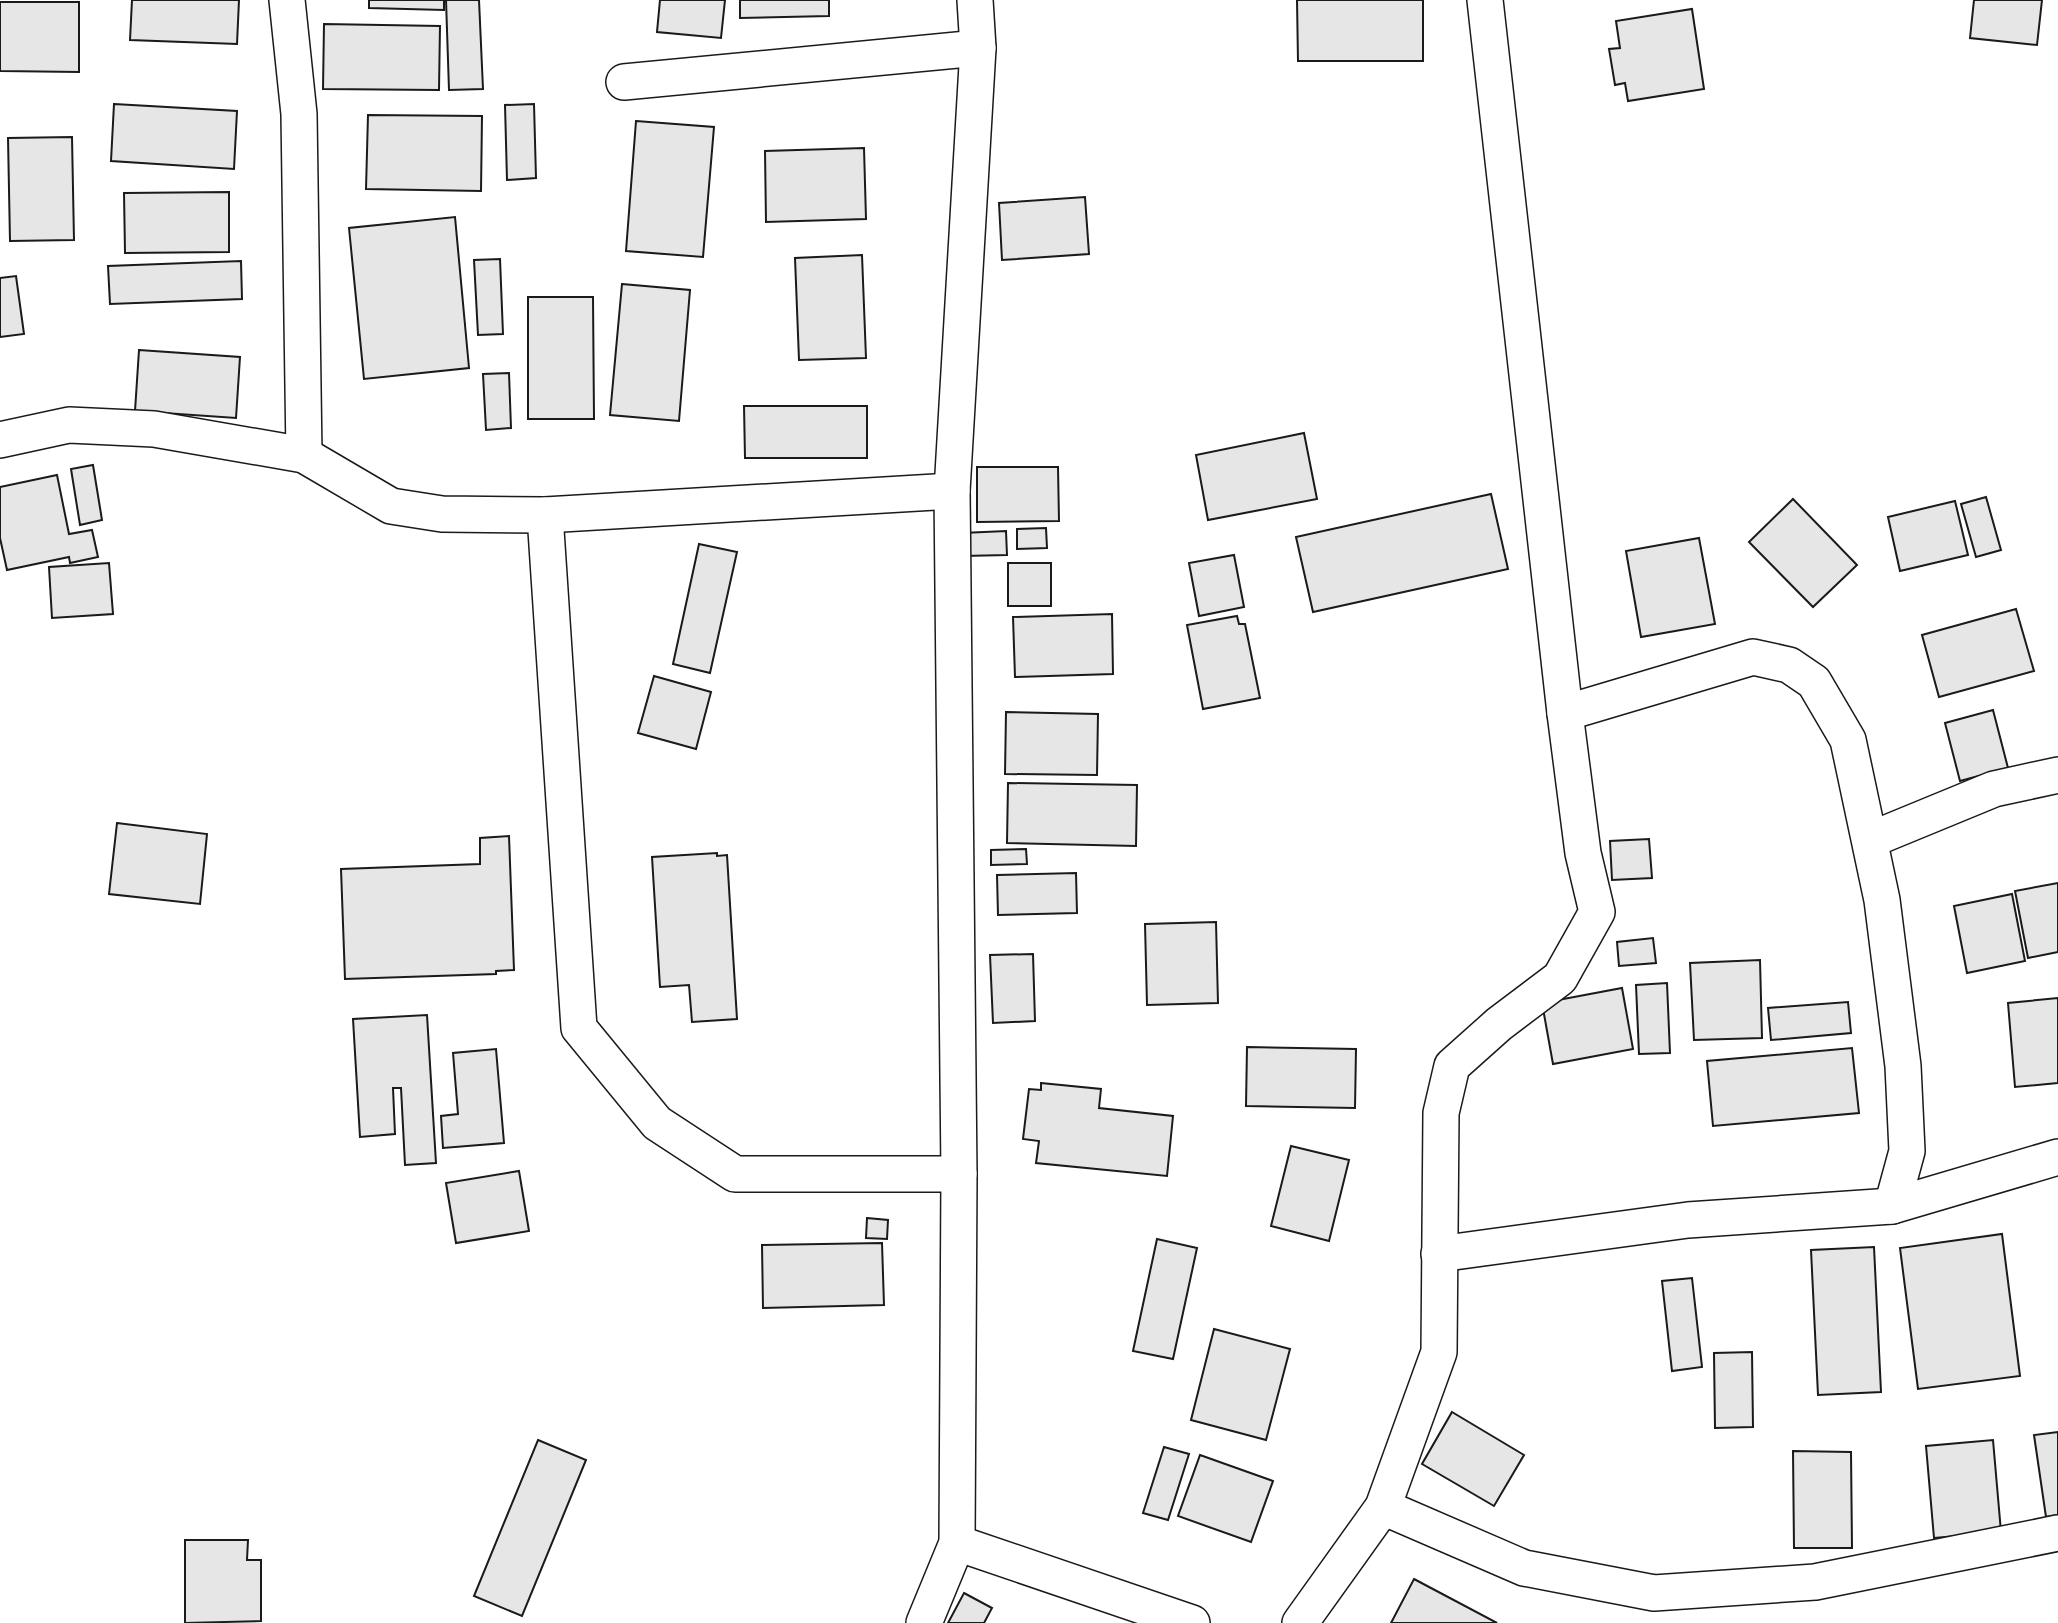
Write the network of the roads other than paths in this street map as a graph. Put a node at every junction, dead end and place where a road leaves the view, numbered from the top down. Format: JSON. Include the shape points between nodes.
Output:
{"nodes":[{"id":1,"x":287,"y":0,"type":"edge"},
{"id":2,"x":975,"y":0,"type":"edge"},
{"id":3,"x":1485,"y":0,"type":"edge"},
{"id":4,"x":978,"y":48,"type":"junction"},
{"id":5,"x":624,"y":82,"type":"dead end"},
{"id":6,"x":0,"y":440,"type":"edge"},
{"id":7,"x":304,"y":455,"type":"junction"},
{"id":8,"x":952,"y":491,"type":"junction"},
{"id":9,"x":545,"y":515,"type":"junction"},
{"id":10,"x":1565,"y":713,"type":"junction"},
{"id":11,"x":2058,"y":775,"type":"edge"},
{"id":12,"x":1870,"y":840,"type":"junction"},
{"id":13,"x":2058,"y":1157,"type":"edge"},
{"id":14,"x":960,"y":1174,"type":"junction"},
{"id":15,"x":1892,"y":1206,"type":"junction"},
{"id":16,"x":1439,"y":1254,"type":"junction"},
{"id":17,"x":1382,"y":1507,"type":"junction"},
{"id":18,"x":2058,"y":1532,"type":"edge"},
{"id":19,"x":957,"y":1543,"type":"junction"},
{"id":20,"x":924,"y":1623,"type":"edge"},
{"id":21,"x":1192,"y":1623,"type":"edge"},
{"id":22,"x":1300,"y":1623,"type":"edge"}],
"edges":[{"from":1,"to":7,"type":"street","via":[[299,114]]},
{"from":2,"to":4,"type":"street"},
{"from":3,"to":10,"type":"street"},
{"from":4,"to":5,"type":"street"},
{"from":4,"to":8,"type":"street"},
{"from":6,"to":7,"type":"street","via":[[69,425],[154,429]]},
{"from":7,"to":9,"type":"street","via":[[391,506],[442,514]]},
{"from":8,"to":9,"type":"street"},
{"from":8,"to":14,"type":"street"},
{"from":9,"to":14,"type":"street","via":[[579,1028],[657,1123],[735,1174]]},
{"from":10,"to":12,"type":"street","via":[[1753,657],[1789,665],[1814,682],[1848,740]]},
{"from":10,"to":16,"type":"street","via":[[1583,853],[1597,912],[1560,978],[1452,1066],[1441,1113]]},
{"from":11,"to":12,"type":"street","via":[[1994,789]]},
{"from":12,"to":15,"type":"street","via":[[1903,1066],[1907,1151]]},
{"from":13,"to":15,"type":"street"},
{"from":14,"to":19,"type":"street"},
{"from":15,"to":16,"type":"street","via":[[1688,1220]]},
{"from":16,"to":17,"type":"street","via":[[1438,1352]]},
{"from":17,"to":18,"type":"street","via":[[1524,1568],[1654,1593],[1815,1582]]},
{"from":17,"to":22,"type":"street"},
{"from":19,"to":20,"type":"street"},
{"from":19,"to":21,"type":"street"}]}
